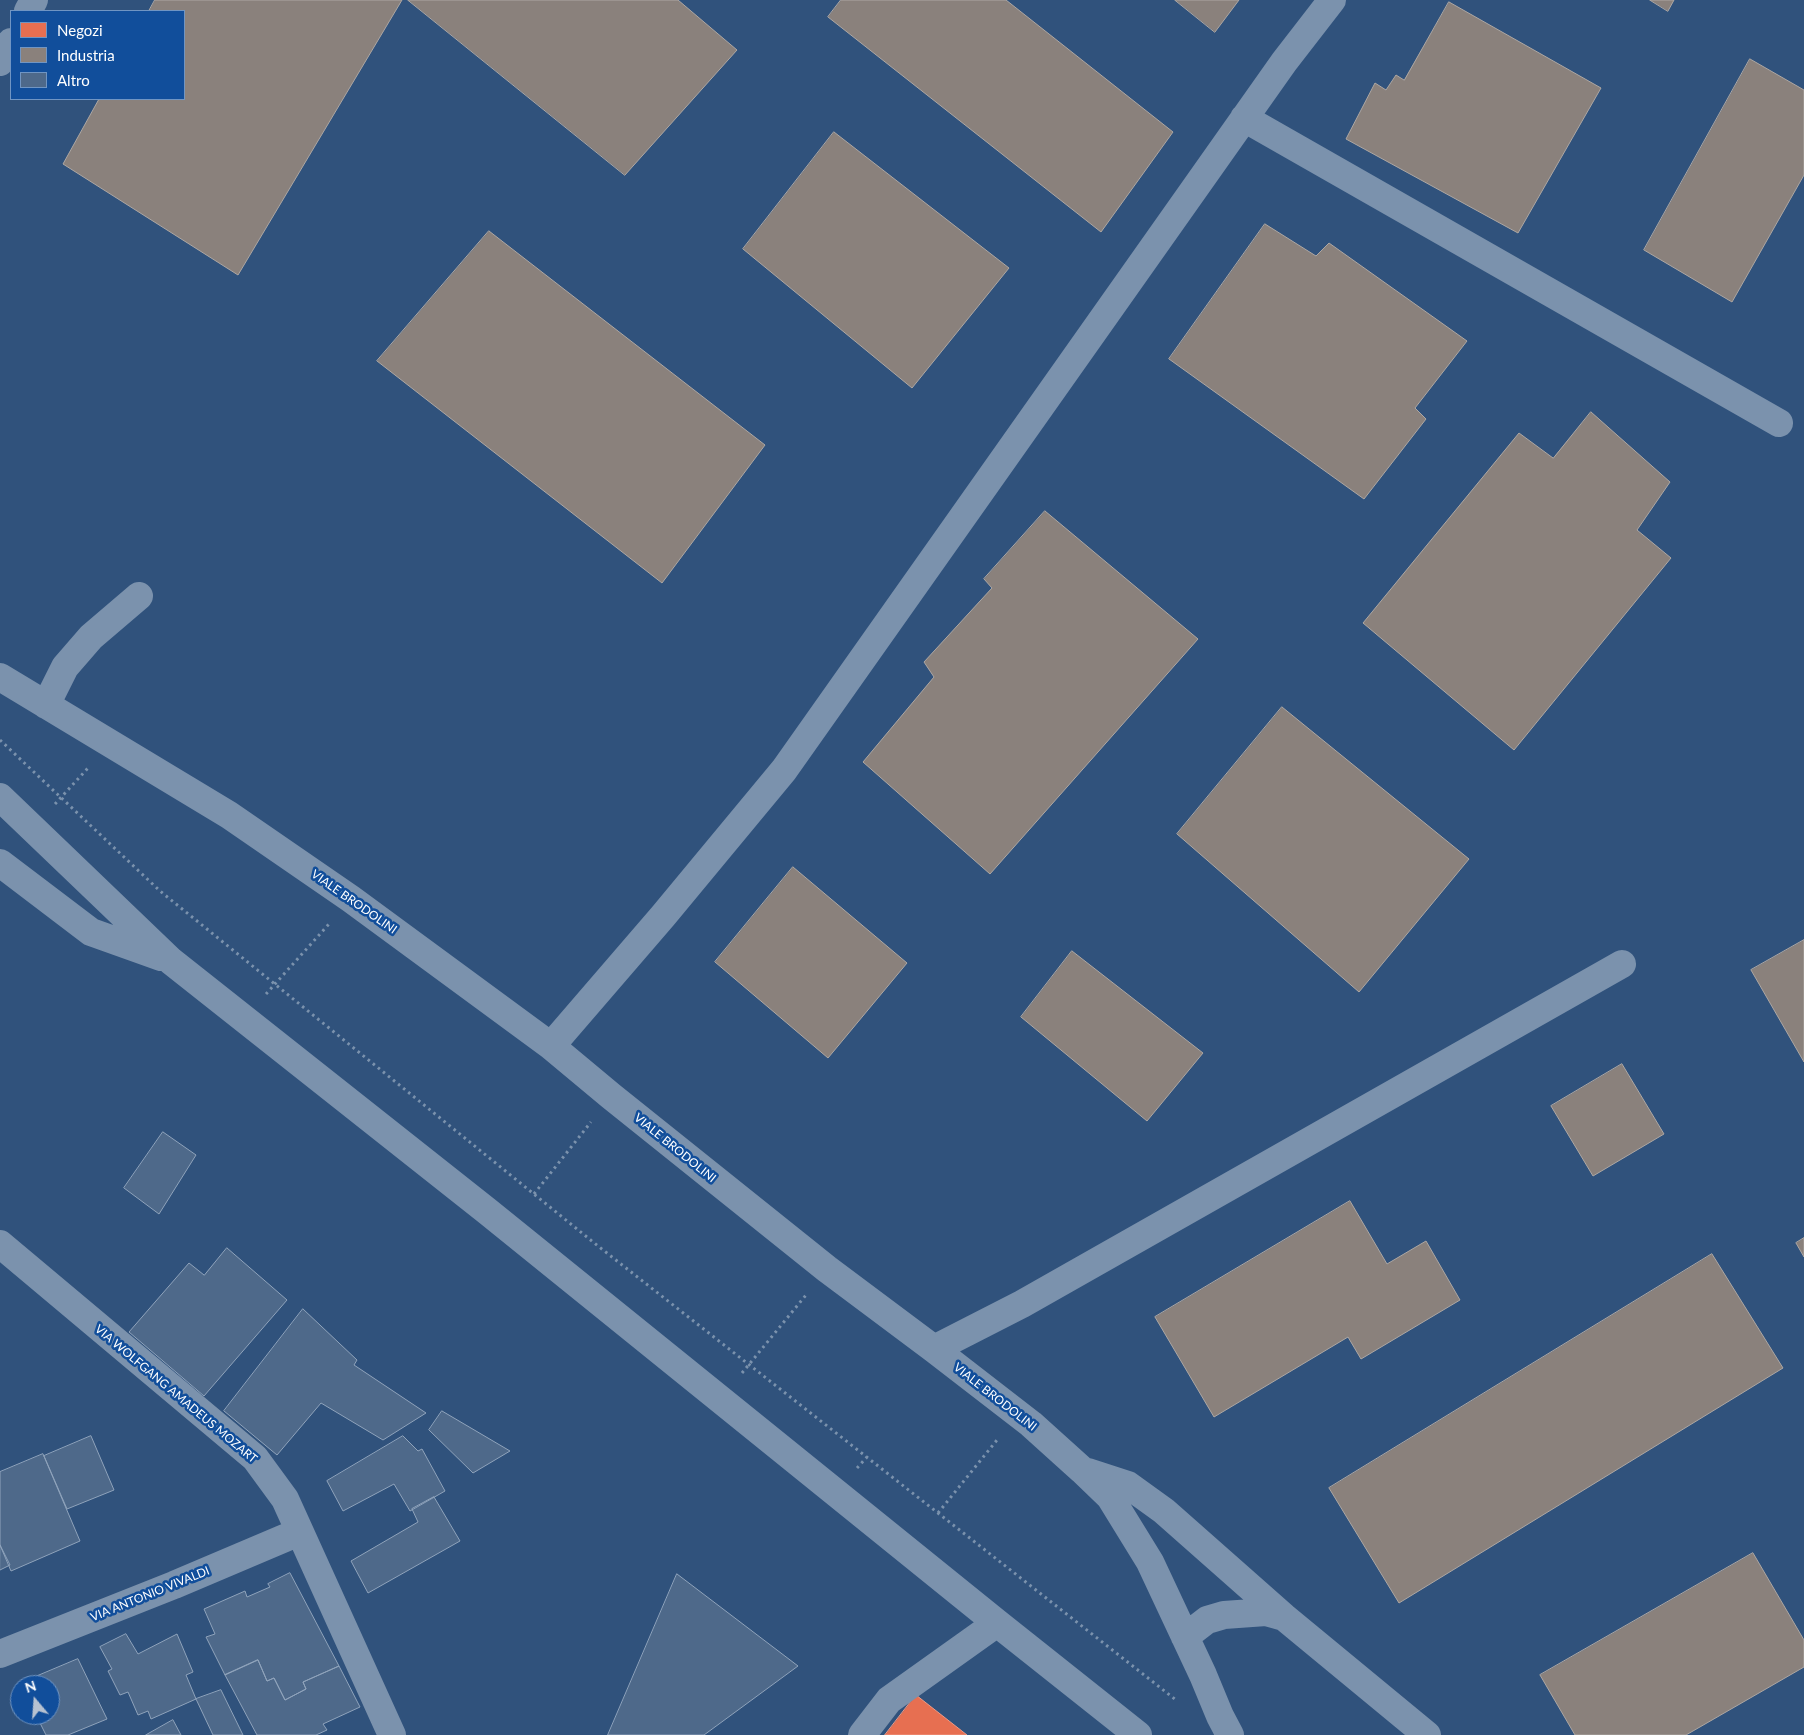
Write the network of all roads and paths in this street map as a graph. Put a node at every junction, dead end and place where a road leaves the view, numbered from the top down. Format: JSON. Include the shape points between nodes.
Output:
{"nodes":[{"id":1,"x":1332,"y":0,"type":"edge"},
{"id":2,"x":10,"y":44,"type":"edge"},
{"id":3,"x":0,"y":62,"type":"edge"},
{"id":4,"x":1244,"y":118,"type":"junction"},
{"id":5,"x":1779,"y":423,"type":"dead end"},
{"id":6,"x":139,"y":596,"type":"dead end"},
{"id":7,"x":0,"y":676,"type":"edge"},
{"id":8,"x":46,"y":705,"type":"junction"},
{"id":9,"x":0,"y":740,"type":"edge"},
{"id":10,"x":110,"y":744,"type":"junction"},
{"id":11,"x":0,"y":797,"type":"edge"},
{"id":12,"x":61,"y":798,"type":"junction"},
{"id":13,"x":32,"y":828,"type":"junction"},
{"id":14,"x":0,"y":863,"type":"edge"},
{"id":15,"x":351,"y":899,"type":"junction"},
{"id":16,"x":171,"y":961,"type":"junction"},
{"id":17,"x":1622,"y":964,"type":"dead end"},
{"id":18,"x":275,"y":984,"type":"junction"},
{"id":19,"x":245,"y":1019,"type":"junction"},
{"id":20,"x":551,"y":1046,"type":"junction"},
{"id":21,"x":611,"y":1096,"type":"junction"},
{"id":22,"x":534,"y":1194,"type":"junction"},
{"id":23,"x":0,"y":1244,"type":"edge"},
{"id":24,"x":827,"y":1269,"type":"junction"},
{"id":25,"x":934,"y":1349,"type":"junction"},
{"id":26,"x":749,"y":1365,"type":"junction"},
{"id":27,"x":721,"y":1400,"type":"junction"},
{"id":28,"x":1018,"y":1414,"type":"junction"},
{"id":29,"x":1082,"y":1470,"type":"junction"},
{"id":30,"x":938,"y":1513,"type":"junction"},
{"id":31,"x":299,"y":1532,"type":"junction"},
{"id":32,"x":1284,"y":1617,"type":"junction"},
{"id":33,"x":996,"y":1623,"type":"junction"},
{"id":34,"x":1185,"y":1637,"type":"junction"},
{"id":35,"x":0,"y":1654,"type":"edge"},
{"id":36,"x":1182,"y":1704,"type":"dead end"},
{"id":37,"x":392,"y":1735,"type":"edge"},
{"id":38,"x":862,"y":1735,"type":"edge"},
{"id":39,"x":1138,"y":1735,"type":"edge"},
{"id":40,"x":1230,"y":1735,"type":"edge"},
{"id":41,"x":1428,"y":1735,"type":"edge"}],
"edges":[{"from":1,"to":4,"type":"street"},
{"from":2,"to":3,"type":"street"},
{"from":4,"to":5,"type":"street"},
{"from":4,"to":20,"type":"street","via":[[784,770]]},
{"from":6,"to":8,"type":"street","via":[[91,637],[65,667]]},
{"from":7,"to":8,"type":"street","name":"VIALE BRODOLINI"},
{"from":8,"to":10,"type":"street","name":"VIALE BRODOLINI"},
{"from":9,"to":12,"type":"path"},
{"from":10,"to":12,"type":"path"},
{"from":10,"to":15,"type":"street","name":"VIALE BRODOLINI","via":[[229,815]]},
{"from":11,"to":13,"type":"street"},
{"from":12,"to":13,"type":"path"},
{"from":12,"to":18,"type":"path","via":[[160,891]]},
{"from":13,"to":16,"type":"street"},
{"from":14,"to":16,"type":"street","via":[[91,932]]},
{"from":15,"to":18,"type":"path"},
{"from":15,"to":20,"type":"street","name":"VIALE BRODOLINI"},
{"from":16,"to":19,"type":"street"},
{"from":17,"to":25,"type":"street","via":[[1022,1304]]},
{"from":18,"to":19,"type":"path"},
{"from":18,"to":22,"type":"path"},
{"from":19,"to":27,"type":"street"},
{"from":20,"to":21,"type":"street","name":"VIALE BRODOLINI"},
{"from":21,"to":22,"type":"path"},
{"from":21,"to":24,"type":"street","name":"VIALE BRODOLINI"},
{"from":22,"to":26,"type":"path"},
{"from":23,"to":31,"type":"street","name":"VIA WOLFGANG AMADEUS MOZART","via":[[255,1458],[285,1499]]},
{"from":24,"to":25,"type":"street","name":"VIALE BRODOLINI"},
{"from":24,"to":26,"type":"path"},
{"from":25,"to":28,"type":"street","name":"VIALE BRODOLINI"},
{"from":26,"to":27,"type":"path"},
{"from":26,"to":30,"type":"path"},
{"from":27,"to":33,"type":"street"},
{"from":28,"to":29,"type":"street","name":"VIALE BRODOLINI"},
{"from":28,"to":30,"type":"path"},
{"from":29,"to":32,"type":"street","via":[[1128,1485],[1164,1511]]},
{"from":29,"to":34,"type":"street","name":"VIALE BRODOLINI","via":[[1110,1498],[1150,1562]]},
{"from":30,"to":36,"type":"path"},
{"from":31,"to":35,"type":"street","name":"VIA ANTONIO VIVALDI"},
{"from":31,"to":37,"type":"street","name":"VIA WOLFGANG AMADEUS MOZART"},
{"from":32,"to":34,"type":"street","via":[[1266,1612],[1224,1615],[1207,1620]]},
{"from":32,"to":41,"type":"street"},
{"from":33,"to":38,"type":"street","via":[[889,1700]]},
{"from":33,"to":39,"type":"street"},
{"from":34,"to":40,"type":"street","name":"VIALE BRODOLINI"}]}
